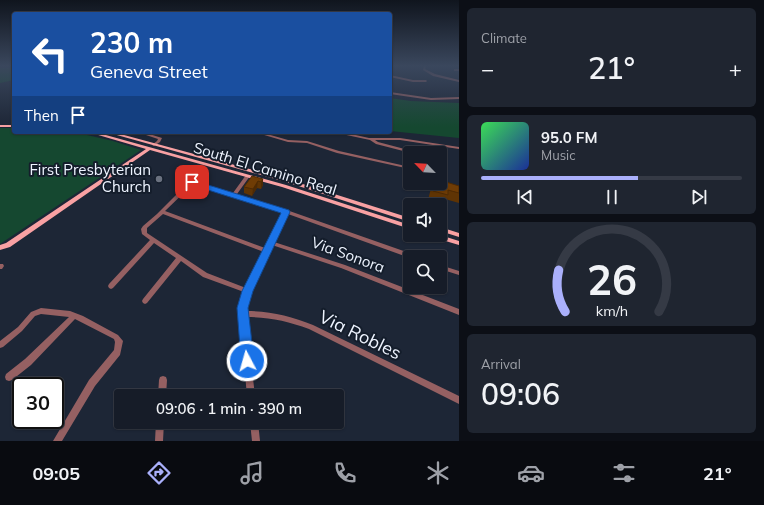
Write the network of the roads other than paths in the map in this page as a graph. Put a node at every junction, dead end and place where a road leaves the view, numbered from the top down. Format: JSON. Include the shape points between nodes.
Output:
{"nodes":[{"id":1,"x":392,"y":93,"type":"edge"},
{"id":2,"x":459,"y":98,"type":"edge"},
{"id":3,"x":0,"y":122,"type":"edge"},
{"id":4,"x":12,"y":123,"type":"edge"},
{"id":5,"x":0,"y":126,"type":"edge"},
{"id":6,"x":12,"y":126,"type":"edge"},
{"id":7,"x":98,"y":134,"type":"edge"},
{"id":8,"x":114,"y":134,"type":"edge"},
{"id":9,"x":146,"y":134,"type":"edge"},
{"id":10,"x":264,"y":134,"type":"edge"},
{"id":11,"x":346,"y":134,"type":"edge"},
{"id":12,"x":372,"y":140,"type":"junction"},
{"id":13,"x":152,"y":147,"type":"junction"},
{"id":14,"x":459,"y":148,"type":"edge"},
{"id":15,"x":403,"y":150,"type":"edge"},
{"id":16,"x":403,"y":166,"type":"edge"},
{"id":17,"x":248,"y":176,"type":"junction"},
{"id":18,"x":292,"y":182,"type":"junction"},
{"id":19,"x":234,"y":195,"type":"junction"},
{"id":20,"x":162,"y":212,"type":"junction"},
{"id":21,"x":286,"y":212,"type":"junction"},
{"id":22,"x":403,"y":218,"type":"edge"},
{"id":23,"x":403,"y":225,"type":"edge"},
{"id":24,"x":447,"y":231,"type":"edge"},
{"id":25,"x":459,"y":235,"type":"edge"},
{"id":26,"x":152,"y":239,"type":"junction"},
{"id":27,"x":447,"y":239,"type":"edge"},
{"id":28,"x":271,"y":243,"type":"junction"},
{"id":29,"x":459,"y":243,"type":"edge"},
{"id":30,"x":0,"y":248,"type":"edge"},
{"id":31,"x":267,"y":251,"type":"junction"},
{"id":32,"x":403,"y":253,"type":"edge"},
{"id":33,"x":180,"y":258,"type":"junction"},
{"id":34,"x":447,"y":270,"type":"edge"},
{"id":35,"x":459,"y":274,"type":"edge"},
{"id":36,"x":111,"y":286,"type":"dead end"},
{"id":37,"x":247,"y":291,"type":"junction"},
{"id":38,"x":145,"y":301,"type":"dead end"},
{"id":39,"x":459,"y":312,"type":"edge"},
{"id":40,"x":243,"y":314,"type":"junction"},
{"id":41,"x":74,"y":316,"type":"junction"},
{"id":42,"x":0,"y":345,"type":"edge"},
{"id":43,"x":10,"y":377,"type":"dead end"},
{"id":44,"x":163,"y":380,"type":"dead end"},
{"id":45,"x":162,"y":389,"type":"edge"},
{"id":46,"x":250,"y":389,"type":"edge"},
{"id":47,"x":459,"y":400,"type":"edge"},
{"id":48,"x":160,"y":429,"type":"edge"},
{"id":49,"x":255,"y":429,"type":"edge"},
{"id":50,"x":57,"y":441,"type":"edge"},
{"id":51,"x":159,"y":441,"type":"edge"},
{"id":52,"x":256,"y":441,"type":"edge"}],
"edges":[{"from":1,"to":2,"type":"street","via":[[441,100]]},
{"from":3,"to":4,"type":"main road"},
{"from":5,"to":6,"type":"main road"},
{"from":7,"to":13,"type":"main road","name":"South El Camino Real"},
{"from":8,"to":13,"type":"main road","name":"South El Camino Real"},
{"from":9,"to":13,"type":"street","via":[[160,138]]},
{"from":10,"to":16,"type":"street"},
{"from":11,"to":12,"type":"street"},
{"from":12,"to":14,"type":"street","via":[[400,140]]},
{"from":12,"to":15,"type":"street"},
{"from":13,"to":17,"type":"main road","name":"South El Camino Real"},
{"from":13,"to":18,"type":"main road","name":"South El Camino Real"},
{"from":13,"to":30,"type":"main road"},
{"from":17,"to":18,"type":"main road"},
{"from":17,"to":19,"type":"street"},
{"from":17,"to":23,"type":"main road","name":"South El Camino Real"},
{"from":18,"to":22,"type":"main road","name":"South El Camino Real"},
{"from":19,"to":20,"type":"street","via":[[192,182]]},
{"from":19,"to":21,"type":"street"},
{"from":20,"to":26,"type":"street","via":[[144,229],[145,234]]},
{"from":20,"to":31,"type":"street"},
{"from":21,"to":28,"type":"street"},
{"from":21,"to":32,"type":"street"},
{"from":24,"to":25,"type":"main road"},
{"from":26,"to":33,"type":"street"},
{"from":26,"to":36,"type":"street"},
{"from":27,"to":29,"type":"main road"},
{"from":28,"to":31,"type":"street"},
{"from":28,"to":39,"type":"street","name":"Via Sonora","via":[[350,269]]},
{"from":31,"to":37,"type":"street"},
{"from":33,"to":37,"type":"street","via":[[205,274]]},
{"from":33,"to":38,"type":"street"},
{"from":34,"to":35,"type":"street"},
{"from":37,"to":40,"type":"street","via":[[242,308]]},
{"from":40,"to":46,"type":"street"},
{"from":40,"to":47,"type":"street","name":"Via Robles","via":[[289,318]]},
{"from":41,"to":42,"type":"street","via":[[41,311],[33,314],[20,330]]},
{"from":41,"to":43,"type":"street"},
{"from":41,"to":50,"type":"street","via":[[116,337],[119,344],[117,352],[92,383]]},
{"from":44,"to":45,"type":"street"},
{"from":48,"to":51,"type":"street"},
{"from":49,"to":52,"type":"street"}]}
